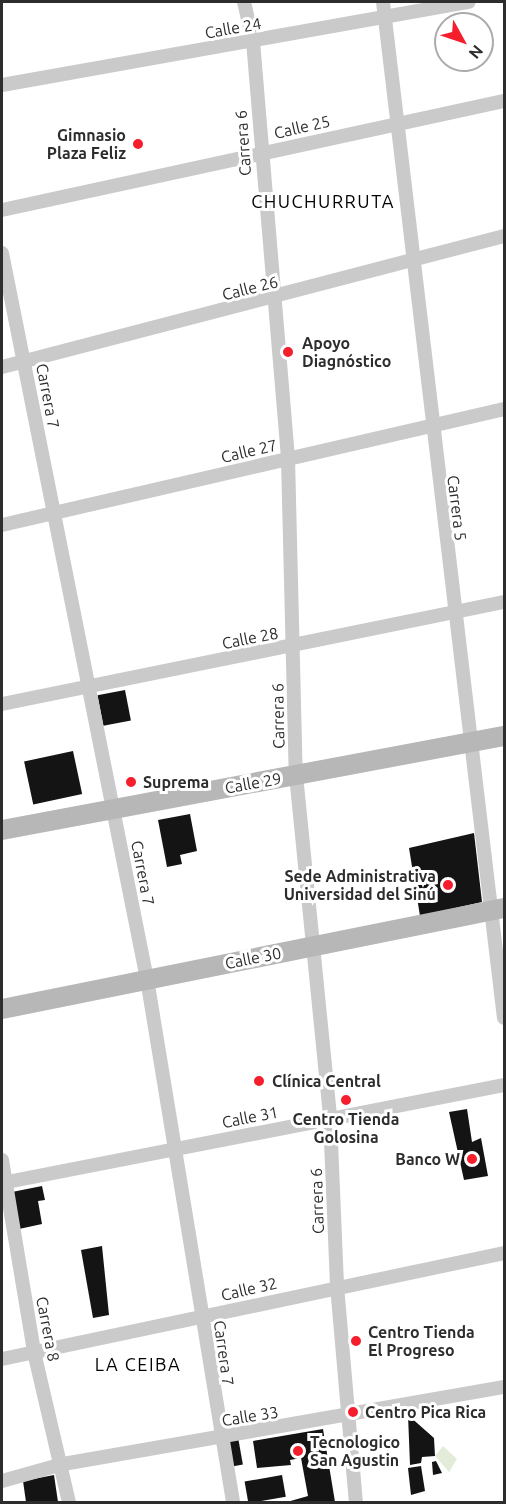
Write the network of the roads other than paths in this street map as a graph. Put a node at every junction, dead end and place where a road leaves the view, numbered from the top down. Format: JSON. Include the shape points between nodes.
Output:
{"nodes":[{"id":1,"x":244,"y":2,"type":"edge"},
{"id":2,"x":383,"y":2,"type":"edge"},
{"id":3,"x":469,"y":2,"type":"edge"},
{"id":4,"x":386,"y":20,"type":"junction"},
{"id":5,"x":253,"y":41,"type":"junction"},
{"id":6,"x":2,"y":85,"type":"edge"},
{"id":7,"x":504,"y":101,"type":"edge"},
{"id":8,"x":394,"y":124,"type":"junction"},
{"id":9,"x":260,"y":153,"type":"junction"},
{"id":10,"x":2,"y":210,"type":"edge"},
{"id":11,"x":504,"y":236,"type":"edge"},
{"id":12,"x":2,"y":253,"type":"edge"},
{"id":13,"x":414,"y":262,"type":"junction"},
{"id":14,"x":272,"y":299,"type":"junction"},
{"id":15,"x":24,"y":362,"type":"junction"},
{"id":16,"x":2,"y":367,"type":"edge"},
{"id":17,"x":504,"y":410,"type":"edge"},
{"id":18,"x":430,"y":427,"type":"junction"},
{"id":19,"x":288,"y":458,"type":"junction"},
{"id":20,"x":55,"y":514,"type":"junction"},
{"id":21,"x":2,"y":525,"type":"edge"},
{"id":22,"x":504,"y":602,"type":"edge"},
{"id":23,"x":454,"y":613,"type":"junction"},
{"id":24,"x":293,"y":647,"type":"junction"},
{"id":25,"x":90,"y":685,"type":"junction"},
{"id":26,"x":2,"y":704,"type":"edge"},
{"id":27,"x":504,"y":736,"type":"edge"},
{"id":28,"x":469,"y":742,"type":"junction"},
{"id":29,"x":296,"y":775,"type":"junction"},
{"id":30,"x":112,"y":808,"type":"junction"},
{"id":31,"x":2,"y":830,"type":"edge"},
{"id":32,"x":496,"y":910,"type":"edge"},
{"id":33,"x":310,"y":946,"type":"junction"},
{"id":34,"x":147,"y":979,"type":"junction"},
{"id":35,"x":2,"y":1009,"type":"edge"},
{"id":36,"x":504,"y":1018,"type":"edge"},
{"id":37,"x":504,"y":1085,"type":"edge"},
{"id":38,"x":330,"y":1118,"type":"junction"},
{"id":39,"x":175,"y":1149,"type":"junction"},
{"id":40,"x":2,"y":1160,"type":"edge"},
{"id":41,"x":4,"y":1182,"type":"edge"},
{"id":42,"x":504,"y":1253,"type":"edge"},
{"id":43,"x":337,"y":1286,"type":"junction"},
{"id":44,"x":201,"y":1317,"type":"junction"},
{"id":45,"x":34,"y":1352,"type":"junction"},
{"id":46,"x":2,"y":1359,"type":"edge"},
{"id":47,"x":504,"y":1387,"type":"edge"},
{"id":48,"x":350,"y":1417,"type":"junction"},
{"id":49,"x":219,"y":1437,"type":"junction"},
{"id":50,"x":63,"y":1464,"type":"junction"},
{"id":51,"x":2,"y":1481,"type":"edge"},
{"id":52,"x":69,"y":1503,"type":"edge"},
{"id":53,"x":233,"y":1503,"type":"edge"},
{"id":54,"x":356,"y":1503,"type":"edge"}],
"edges":[{"from":1,"to":5,"type":"street","name":"Carrera 6"},
{"from":2,"to":4,"type":"street","name":"Carrera 5"},
{"from":3,"to":4,"type":"street","name":"Calle 24"},
{"from":4,"to":5,"type":"street","name":"Calle 24"},
{"from":4,"to":8,"type":"street","name":"Carrera 5"},
{"from":5,"to":6,"type":"street","name":"Calle 24"},
{"from":5,"to":9,"type":"street","name":"Carrera 6"},
{"from":7,"to":8,"type":"street","name":"Calle 25"},
{"from":8,"to":9,"type":"street","name":"Calle 25"},
{"from":8,"to":13,"type":"street","name":"Carrera 5"},
{"from":9,"to":10,"type":"street","name":"Calle 25"},
{"from":9,"to":14,"type":"street","name":"Carrera 6"},
{"from":11,"to":13,"type":"street","name":"Calle 26"},
{"from":12,"to":15,"type":"street","name":"Carrera 7"},
{"from":13,"to":14,"type":"street","name":"Calle 26"},
{"from":13,"to":18,"type":"street","name":"Carrera 5"},
{"from":14,"to":15,"type":"street","name":"Calle 26"},
{"from":14,"to":19,"type":"street","name":"Carrera 6"},
{"from":15,"to":16,"type":"street","name":"Calle 26"},
{"from":15,"to":20,"type":"street","name":"Carrera 7"},
{"from":17,"to":18,"type":"street","name":"Calle 27"},
{"from":18,"to":19,"type":"street","name":"Calle 27"},
{"from":18,"to":23,"type":"street","name":"Carrera 5"},
{"from":19,"to":20,"type":"street","name":"Calle 27"},
{"from":19,"to":24,"type":"street","name":"Carrera 6"},
{"from":20,"to":21,"type":"street","name":"Calle 27"},
{"from":20,"to":25,"type":"street","name":"Carrera 7"},
{"from":22,"to":23,"type":"street","name":"Calle 28"},
{"from":23,"to":24,"type":"street","name":"Calle 28"},
{"from":23,"to":28,"type":"street","name":"Carrera 5"},
{"from":24,"to":25,"type":"street","name":"Calle 28"},
{"from":24,"to":29,"type":"street","name":"Carrera 6"},
{"from":25,"to":26,"type":"street","name":"Calle 28"},
{"from":25,"to":30,"type":"street","name":"Carrera 7"},
{"from":27,"to":28,"type":"street","name":"Calle 29"},
{"from":28,"to":29,"type":"street","name":"Calle 29"},
{"from":28,"to":32,"type":"street","name":"Carrera 5"},
{"from":29,"to":30,"type":"street","name":"Calle 29"},
{"from":29,"to":33,"type":"street","name":"Carrera 6"},
{"from":30,"to":31,"type":"street","name":"Calle 29"},
{"from":30,"to":34,"type":"street","name":"Carrera 7"},
{"from":32,"to":33,"type":"street","name":"Calle 30"},
{"from":32,"to":36,"type":"street","name":"Carrera 5"},
{"from":33,"to":34,"type":"street","name":"Calle 30"},
{"from":33,"to":38,"type":"street","name":"Carrera 6"},
{"from":34,"to":35,"type":"street","name":"Calle 30"},
{"from":34,"to":39,"type":"street","name":"Carrera 7"},
{"from":37,"to":38,"type":"street","name":"Calle 31"},
{"from":38,"to":39,"type":"street","name":"Calle 31"},
{"from":38,"to":43,"type":"street","name":"Carrera 6"},
{"from":39,"to":41,"type":"street","name":"Calle 31"},
{"from":39,"to":44,"type":"street","name":"Carrera 7"},
{"from":40,"to":41,"type":"street","name":"Carrera 8"},
{"from":41,"to":45,"type":"street","name":"Carrera 8"},
{"from":42,"to":43,"type":"street","name":"Calle 32"},
{"from":43,"to":44,"type":"street","name":"Calle 32"},
{"from":43,"to":48,"type":"street","name":"Carrera 6"},
{"from":44,"to":45,"type":"street","name":"Calle 32"},
{"from":44,"to":49,"type":"street","name":"Carrera 7"},
{"from":45,"to":46,"type":"street","name":"Calle 32"},
{"from":45,"to":50,"type":"street","name":"Carrera 8"},
{"from":47,"to":48,"type":"street","name":"Calle 33"},
{"from":48,"to":49,"type":"street","name":"Calle 33"},
{"from":48,"to":54,"type":"street","name":"Carrera 6"},
{"from":49,"to":50,"type":"street","name":"Calle 33"},
{"from":49,"to":53,"type":"street","name":"Carrera 7"},
{"from":50,"to":51,"type":"street","name":"Calle 33"},
{"from":50,"to":52,"type":"street","name":"Carrera 8"}]}
